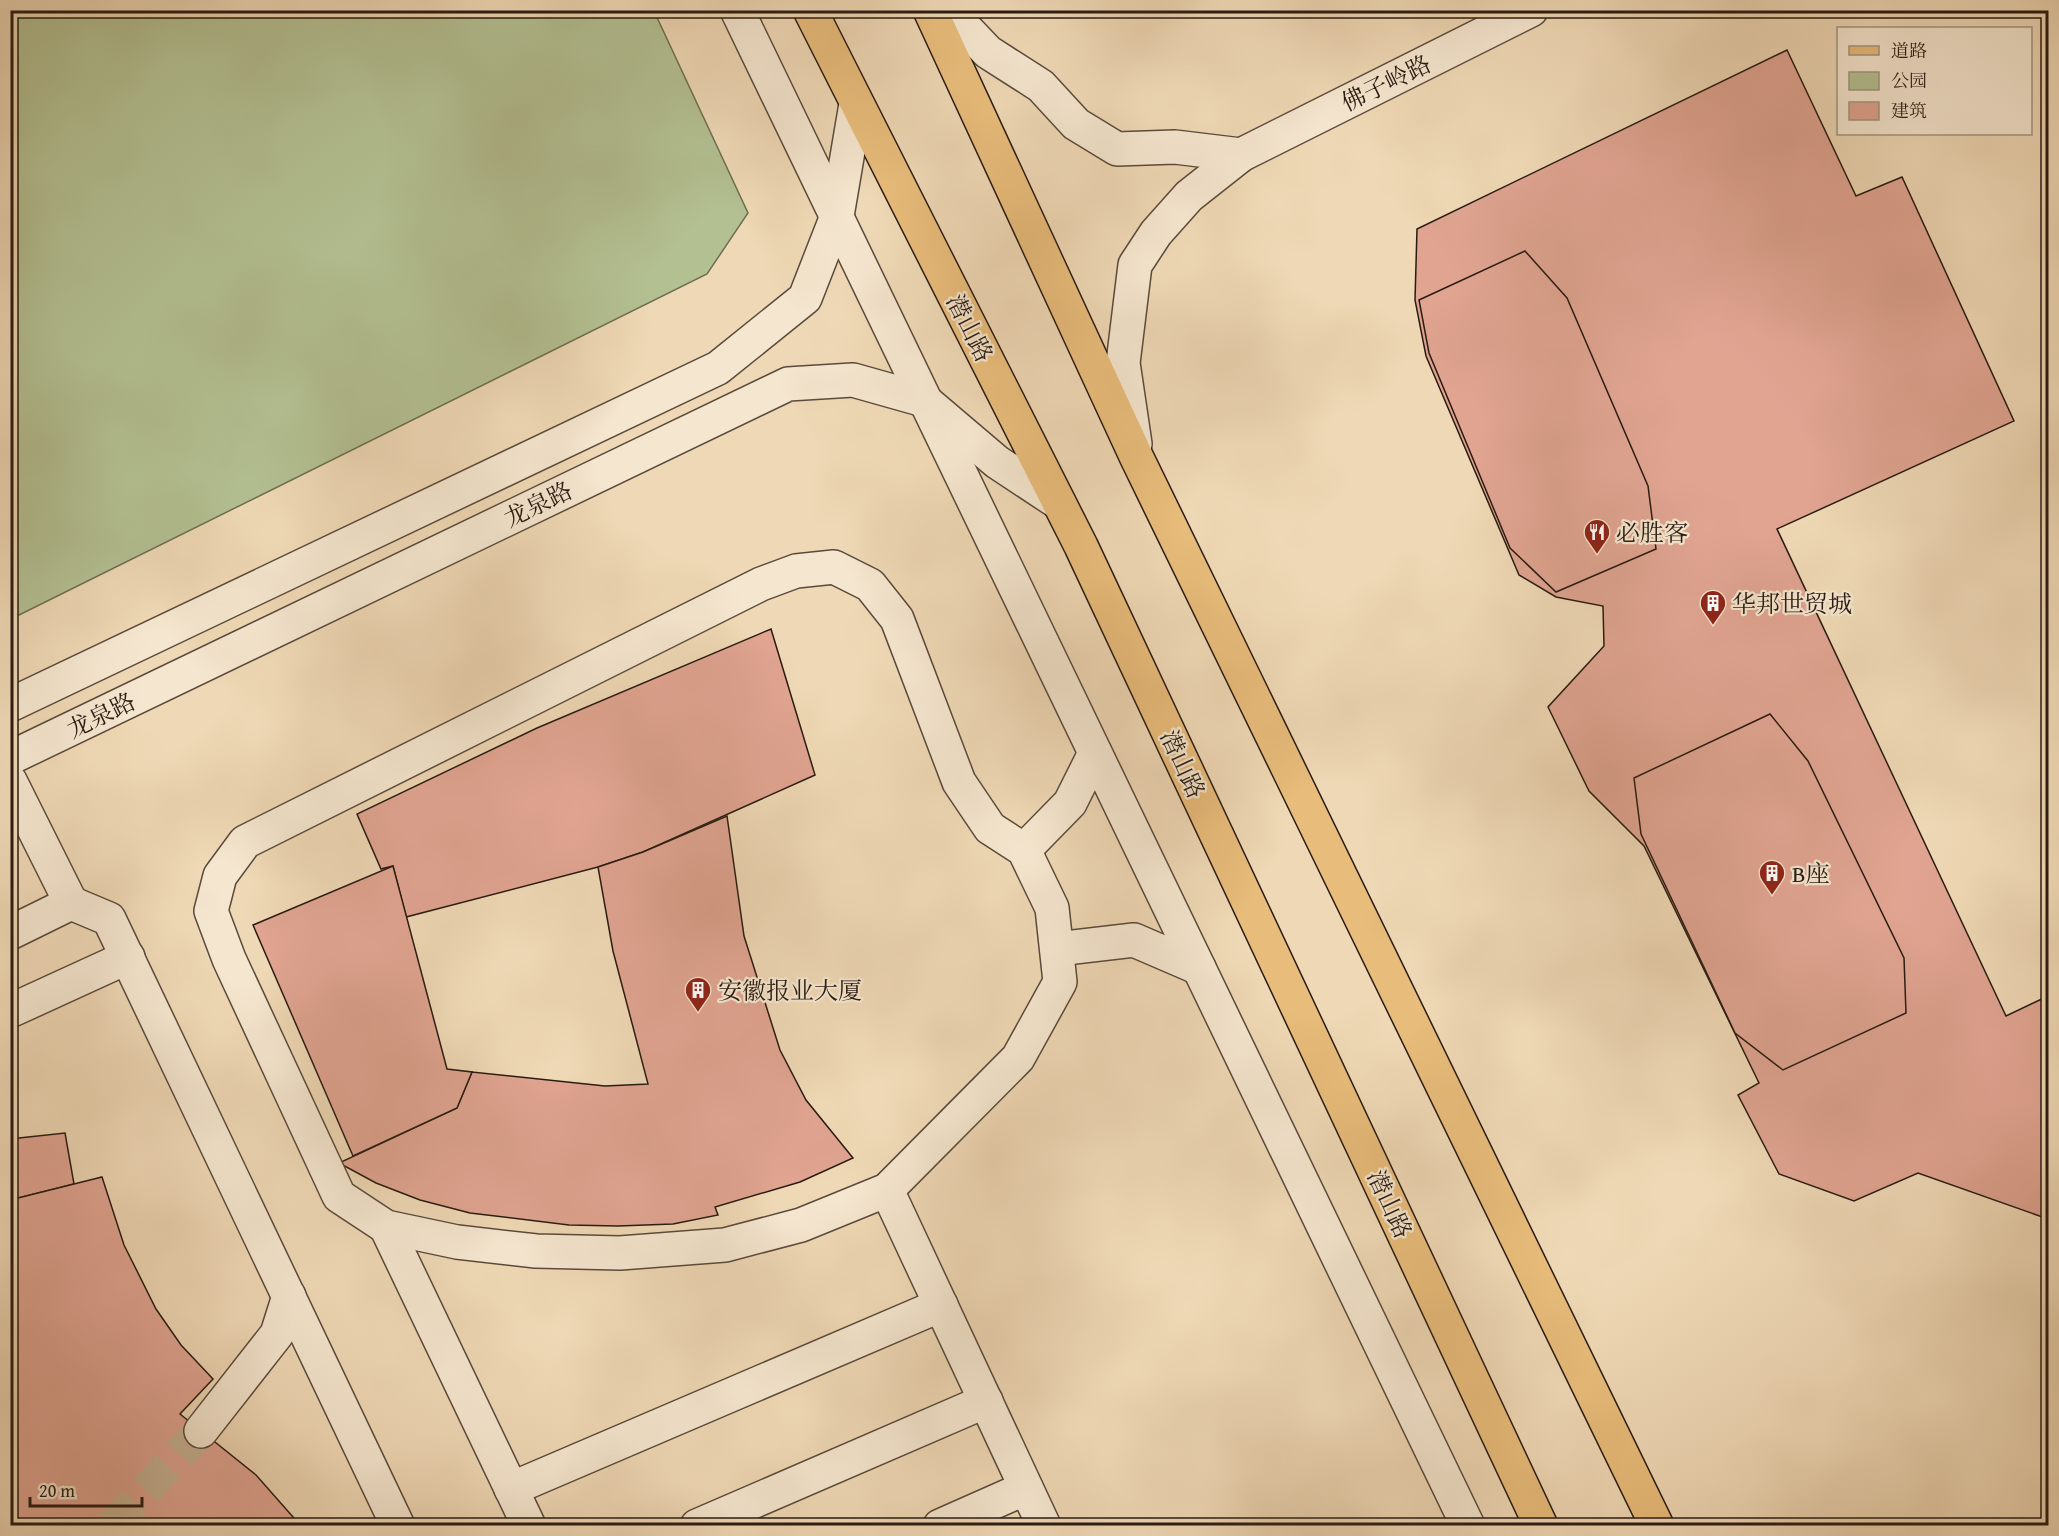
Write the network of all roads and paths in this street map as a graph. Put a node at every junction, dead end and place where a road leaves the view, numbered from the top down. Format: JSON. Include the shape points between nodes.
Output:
{"nodes":[{"id":1,"x":737,"y":10,"type":"edge"},
{"id":2,"x":810,"y":10,"type":"edge"},
{"id":3,"x":930,"y":10,"type":"edge"},
{"id":4,"x":948,"y":10,"type":"edge"},
{"id":5,"x":1531,"y":10,"type":"edge"},
{"id":6,"x":856,"y":104,"type":"junction"},
{"id":7,"x":1241,"y":155,"type":"junction"},
{"id":8,"x":837,"y":216,"type":"junction"},
{"id":9,"x":924,"y":400,"type":"junction"},
{"id":10,"x":1136,"y":456,"type":"junction"},
{"id":11,"x":1059,"y":503,"type":"junction"},
{"id":12,"x":10,"y":705,"type":"edge"},
{"id":13,"x":1095,"y":753,"type":"junction"},
{"id":14,"x":10,"y":758,"type":"edge"},
{"id":15,"x":10,"y":781,"type":"edge"},
{"id":16,"x":1024,"y":850,"type":"junction"},
{"id":17,"x":71,"y":903,"type":"junction"},
{"id":18,"x":10,"y":933,"type":"edge"},
{"id":19,"x":1057,"y":949,"type":"junction"},
{"id":20,"x":128,"y":957,"type":"junction"},
{"id":21,"x":1199,"y":968,"type":"junction"},
{"id":22,"x":10,"y":1011,"type":"edge"},
{"id":23,"x":887,"y":1190,"type":"junction"},
{"id":24,"x":386,"y":1227,"type":"junction"},
{"id":25,"x":289,"y":1296,"type":"junction"},
{"id":26,"x":941,"y":1305,"type":"junction"},
{"id":27,"x":986,"y":1401,"type":"junction"},
{"id":28,"x":201,"y":1431,"type":"tunnel mouth"},
{"id":29,"x":1026,"y":1488,"type":"junction"},
{"id":30,"x":512,"y":1489,"type":"junction"},
{"id":31,"x":398,"y":1526,"type":"edge"},
{"id":32,"x":529,"y":1526,"type":"edge"},
{"id":33,"x":697,"y":1526,"type":"edge"},
{"id":34,"x":940,"y":1526,"type":"edge"},
{"id":35,"x":1044,"y":1526,"type":"edge"},
{"id":36,"x":1468,"y":1526,"type":"edge"},
{"id":37,"x":1541,"y":1526,"type":"edge"},
{"id":38,"x":1657,"y":1526,"type":"edge"}],
"edges":[{"from":1,"to":8,"type":"street"},
{"from":2,"to":6,"type":"main road","name":"潜山路"},
{"from":3,"to":10,"type":"main road"},
{"from":4,"to":7,"type":"street","via":[[988,52],[1041,86],[1076,124],[1117,149],[1175,147]]},
{"from":5,"to":7,"type":"street","name":"佛子岭路"},
{"from":6,"to":8,"type":"street","name":"龙泉路"},
{"from":6,"to":11,"type":"main road","name":"潜山路"},
{"from":7,"to":10,"type":"street","name":"佛子岭路","via":[[1189,196],[1135,265],[1124,363]]},
{"from":8,"to":9,"type":"street"},
{"from":8,"to":12,"type":"street","name":"龙泉路","via":[[805,298],[718,368]]},
{"from":9,"to":11,"type":"street","name":"龙泉路","via":[[997,462]]},
{"from":9,"to":13,"type":"street"},
{"from":9,"to":14,"type":"street","name":"龙泉路","via":[[853,380],[788,384]]},
{"from":10,"to":38,"type":"main road"},
{"from":11,"to":37,"type":"main road","name":"潜山路"},
{"from":13,"to":16,"type":"street","via":[[1070,803]]},
{"from":13,"to":21,"type":"street"},
{"from":15,"to":17,"type":"street"},
{"from":16,"to":19,"type":"street","via":[[1052,908]]},
{"from":16,"to":24,"type":"street","via":[[990,828],[959,782],[897,619],[870,585],[834,567],[796,571],[761,584],[245,842],[220,876],[211,911],[229,959],[339,1196]]},
{"from":17,"to":18,"type":"street"},
{"from":17,"to":20,"type":"street","via":[[109,919]]},
{"from":19,"to":21,"type":"street","via":[[1134,939]]},
{"from":19,"to":23,"type":"street","via":[[1060,982],[1018,1058]]},
{"from":20,"to":22,"type":"street"},
{"from":20,"to":25,"type":"street"},
{"from":21,"to":36,"type":"street"},
{"from":23,"to":24,"type":"street","via":[[801,1225],[725,1245],[620,1253],[536,1251],[457,1242]]},
{"from":23,"to":26,"type":"street"},
{"from":24,"to":30,"type":"street"},
{"from":25,"to":28,"type":"street","via":[[277,1334]]},
{"from":25,"to":31,"type":"street"},
{"from":26,"to":27,"type":"street"},
{"from":26,"to":30,"type":"street"},
{"from":27,"to":29,"type":"street"},
{"from":27,"to":33,"type":"street"},
{"from":29,"to":34,"type":"street"},
{"from":29,"to":35,"type":"street"},
{"from":30,"to":32,"type":"street"}]}
